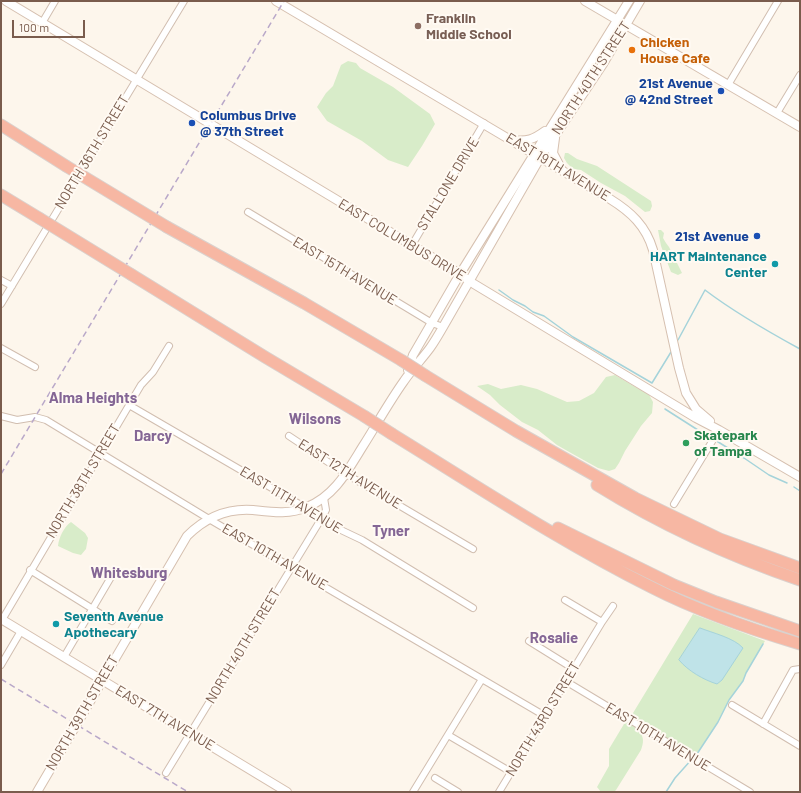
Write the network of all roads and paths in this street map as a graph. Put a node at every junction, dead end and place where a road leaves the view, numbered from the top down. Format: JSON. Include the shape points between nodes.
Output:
{"nodes":[{"id":1,"x":6,"y":1,"type":"edge"},
{"id":2,"x":55,"y":1,"type":"edge"},
{"id":3,"x":184,"y":1,"type":"edge"},
{"id":4,"x":276,"y":1,"type":"edge"},
{"id":5,"x":585,"y":1,"type":"edge"},
{"id":6,"x":629,"y":1,"type":"edge"},
{"id":7,"x":640,"y":1,"type":"edge"},
{"id":8,"x":778,"y":1,"type":"edge"},
{"id":9,"x":617,"y":21,"type":"junction"},
{"id":10,"x":42,"y":23,"type":"junction"},
{"id":11,"x":626,"y":25,"type":"junction"},
{"id":12,"x":800,"y":75,"type":"edge"},
{"id":13,"x":136,"y":80,"type":"junction"},
{"id":14,"x":728,"y":85,"type":"junction"},
{"id":15,"x":777,"y":114,"type":"junction"},
{"id":16,"x":484,"y":123,"type":"junction"},
{"id":17,"x":1,"y":125,"type":"edge"},
{"id":18,"x":800,"y":127,"type":"edge"},
{"id":19,"x":549,"y":129,"type":"junction"},
{"id":20,"x":1,"y":131,"type":"edge"},
{"id":21,"x":557,"y":133,"type":"junction"},
{"id":22,"x":511,"y":140,"type":"junction"},
{"id":23,"x":537,"y":156,"type":"junction"},
{"id":24,"x":66,"y":166,"type":"junction"},
{"id":25,"x":562,"y":171,"type":"junction"},
{"id":26,"x":1,"y":195,"type":"edge"},
{"id":27,"x":248,"y":212,"type":"dead end"},
{"id":28,"x":412,"y":245,"type":"junction"},
{"id":29,"x":460,"y":274,"type":"junction"},
{"id":30,"x":1,"y":280,"type":"edge"},
{"id":31,"x":469,"y":281,"type":"junction"},
{"id":32,"x":12,"y":286,"type":"junction"},
{"id":33,"x":1,"y":304,"type":"edge"},
{"id":34,"x":432,"y":323,"type":"junction"},
{"id":35,"x":443,"y":327,"type":"junction"},
{"id":36,"x":169,"y":346,"type":"dead end"},
{"id":37,"x":1,"y":348,"type":"edge"},
{"id":38,"x":35,"y":367,"type":"dead end"},
{"id":39,"x":404,"y":380,"type":"junction"},
{"id":40,"x":690,"y":399,"type":"junction"},
{"id":41,"x":129,"y":405,"type":"junction"},
{"id":42,"x":678,"y":406,"type":"junction"},
{"id":43,"x":1,"y":416,"type":"edge"},
{"id":44,"x":719,"y":430,"type":"junction"},
{"id":45,"x":516,"y":431,"type":"junction"},
{"id":46,"x":289,"y":436,"type":"dead end"},
{"id":47,"x":100,"y":453,"type":"junction"},
{"id":48,"x":346,"y":474,"type":"junction"},
{"id":49,"x":800,"y":477,"type":"edge"},
{"id":50,"x":473,"y":484,"type":"junction"},
{"id":51,"x":324,"y":498,"type":"junction"},
{"id":52,"x":674,"y":504,"type":"dead end"},
{"id":53,"x":306,"y":508,"type":"junction"},
{"id":54,"x":209,"y":519,"type":"junction"},
{"id":55,"x":320,"y":520,"type":"junction"},
{"id":56,"x":473,"y":549,"type":"dead end"},
{"id":57,"x":291,"y":567,"type":"junction"},
{"id":58,"x":800,"y":568,"type":"edge"},
{"id":59,"x":30,"y":570,"type":"junction"},
{"id":60,"x":114,"y":572,"type":"dead end"},
{"id":61,"x":800,"y":580,"type":"edge"},
{"id":62,"x":565,"y":600,"type":"dead end"},
{"id":63,"x":613,"y":606,"type":"dead end"},
{"id":64,"x":473,"y":608,"type":"dead end"},
{"id":65,"x":93,"y":610,"type":"junction"},
{"id":66,"x":1,"y":620,"type":"edge"},
{"id":67,"x":112,"y":621,"type":"dead end"},
{"id":68,"x":602,"y":622,"type":"junction"},
{"id":69,"x":800,"y":630,"type":"edge"},
{"id":70,"x":21,"y":631,"type":"junction"},
{"id":71,"x":529,"y":641,"type":"dead end"},
{"id":72,"x":800,"y":644,"type":"edge"},
{"id":73,"x":64,"y":657,"type":"junction"},
{"id":74,"x":1,"y":665,"type":"edge"},
{"id":75,"x":574,"y":669,"type":"junction"},
{"id":76,"x":800,"y":669,"type":"edge"},
{"id":77,"x":482,"y":679,"type":"junction"},
{"id":78,"x":101,"y":680,"type":"junction"},
{"id":79,"x":567,"y":682,"type":"junction"},
{"id":80,"x":732,"y":705,"type":"dead end"},
{"id":81,"x":545,"y":716,"type":"junction"},
{"id":82,"x":763,"y":724,"type":"junction"},
{"id":83,"x":190,"y":733,"type":"junction"},
{"id":84,"x":448,"y":735,"type":"junction"},
{"id":85,"x":800,"y":746,"type":"edge"},
{"id":86,"x":511,"y":772,"type":"junction"},
{"id":87,"x":166,"y":773,"type":"dead end"},
{"id":88,"x":435,"y":778,"type":"dead end"},
{"id":89,"x":35,"y":792,"type":"edge"},
{"id":90,"x":287,"y":792,"type":"edge"},
{"id":91,"x":413,"y":792,"type":"edge"},
{"id":92,"x":458,"y":792,"type":"edge"},
{"id":93,"x":499,"y":792,"type":"edge"},
{"id":94,"x":750,"y":792,"type":"edge"}],
"edges":[{"from":1,"to":10,"type":"main road","name":"EAST COLUMBUS DRIVE"},
{"from":2,"to":10,"type":"street"},
{"from":3,"to":13,"type":"street","name":"NORTH 36TH STREET"},
{"from":4,"to":16,"type":"main road","name":"EAST 19TH AVENUE"},
{"from":5,"to":9,"type":"main road"},
{"from":6,"to":9,"type":"main road","name":"NORTH 40TH STREET"},
{"from":7,"to":11,"type":"main road","name":"NORTH 40TH STREET"},
{"from":8,"to":14,"type":"street"},
{"from":9,"to":11,"type":"main road"},
{"from":9,"to":19,"type":"main road","name":"NORTH 40TH STREET"},
{"from":10,"to":13,"type":"main road","name":"EAST COLUMBUS DRIVE"},
{"from":11,"to":14,"type":"main road"},
{"from":11,"to":21,"type":"main road","name":"NORTH 40TH STREET"},
{"from":12,"to":15,"type":"street"},
{"from":13,"to":28,"type":"main road","name":"EAST COLUMBUS DRIVE"},
{"from":13,"to":32,"type":"street","name":"NORTH 36TH STREET"},
{"from":14,"to":15,"type":"main road"},
{"from":15,"to":18,"type":"main road"},
{"from":16,"to":22,"type":"main road","name":"EAST 19TH AVENUE"},
{"from":16,"to":28,"type":"street","name":"STALLONE DRIVE"},
{"from":17,"to":24,"type":"highway"},
{"from":19,"to":22,"type":"main road","via":[[532,140]]},
{"from":19,"to":23,"type":"main road","name":"NORTH 40TH STREET"},
{"from":20,"to":24,"type":"highway"},
{"from":21,"to":23,"type":"main road","name":"NORTH 40TH STREET"},
{"from":21,"to":25,"type":"main road","via":[[553,153]]},
{"from":22,"to":23,"type":"main road","name":"EAST 19TH AVENUE"},
{"from":23,"to":25,"type":"main road","name":"EAST 19TH AVENUE"},
{"from":23,"to":29,"type":"main road","name":"NORTH 40TH STREET"},
{"from":23,"to":31,"type":"main road","name":"NORTH 40TH STREET"},
{"from":24,"to":45,"type":"highway","bridge":true,"via":[[167,227],[304,303]]},
{"from":25,"to":40,"type":"main road","name":"EAST 19TH AVENUE","via":[[628,211],[646,232],[654,250],[679,368]]},
{"from":26,"to":50,"type":"highway","bridge":true},
{"from":27,"to":34,"type":"street","name":"EAST 15TH AVENUE"},
{"from":28,"to":29,"type":"main road","name":"EAST COLUMBUS DRIVE"},
{"from":29,"to":31,"type":"main road","name":"EAST COLUMBUS DRIVE"},
{"from":29,"to":34,"type":"main road","name":"NORTH 40TH STREET"},
{"from":30,"to":32,"type":"street"},
{"from":31,"to":35,"type":"main road","name":"NORTH 40TH STREET"},
{"from":31,"to":42,"type":"main road","name":"EAST COLUMBUS DRIVE"},
{"from":32,"to":33,"type":"street","name":"NORTH 36TH STREET"},
{"from":34,"to":35,"type":"street","name":"EAST 15TH AVENUE"},
{"from":34,"to":39,"type":"main road","name":"NORTH 40TH STREET","via":[[413,356]]},
{"from":35,"to":39,"type":"main road","name":"NORTH 40TH STREET"},
{"from":36,"to":41,"type":"street","name":"NORTH 38TH STREET"},
{"from":37,"to":38,"type":"street"},
{"from":39,"to":48,"type":"main road","name":"NORTH 40TH STREET"},
{"from":40,"to":42,"type":"main road"},
{"from":40,"to":44,"type":"main road","name":"EAST 19TH AVENUE","via":[[703,416]]},
{"from":41,"to":47,"type":"street","name":"NORTH 38TH STREET"},
{"from":41,"to":53,"type":"street","name":"EAST 11TH AVENUE"},
{"from":42,"to":44,"type":"main road","name":"EAST COLUMBUS DRIVE"},
{"from":43,"to":47,"type":"street","name":"EAST 10TH AVENUE","via":[[17,420],[35,417],[46,420]]},
{"from":44,"to":49,"type":"main road","name":"EAST COLUMBUS DRIVE"},
{"from":44,"to":52,"type":"street"},
{"from":45,"to":58,"type":"highway","via":[[678,520],[720,540]]},
{"from":45,"to":61,"type":"highway","via":[[649,516],[721,549]]},
{"from":46,"to":48,"type":"street","name":"EAST 12TH AVENUE"},
{"from":47,"to":54,"type":"street","name":"EAST 10TH AVENUE"},
{"from":47,"to":59,"type":"street","name":"NORTH 38TH STREET"},
{"from":48,"to":51,"type":"main road","name":"NORTH 40TH STREET"},
{"from":48,"to":56,"type":"street","name":"EAST 12TH AVENUE"},
{"from":50,"to":69,"type":"highway","via":[[674,585]]},
{"from":50,"to":72,"type":"highway","via":[[565,540],[654,589],[747,628]]},
{"from":51,"to":53,"type":"main road","name":"NORTH 40TH STREET"},
{"from":51,"to":55,"type":"street","name":"NORTH 40TH STREET","via":[[326,510]]},
{"from":53,"to":54,"type":"main road","name":"NORTH 40TH STREET","via":[[291,512],[234,510]]},
{"from":53,"to":55,"type":"street","name":"EAST 11TH AVENUE"},
{"from":54,"to":57,"type":"street","name":"EAST 10TH AVENUE"},
{"from":54,"to":78,"type":"main road","name":"NORTH 39TH STREET","via":[[191,532],[184,541]]},
{"from":55,"to":57,"type":"street","name":"NORTH 40TH STREET"},
{"from":55,"to":64,"type":"street","name":"EAST 11TH AVENUE","via":[[362,540]]},
{"from":57,"to":77,"type":"street","name":"EAST 10TH AVENUE"},
{"from":57,"to":83,"type":"street","name":"NORTH 40TH STREET"},
{"from":59,"to":65,"type":"street"},
{"from":59,"to":66,"type":"street","name":"NORTH 38TH STREET"},
{"from":60,"to":65,"type":"street"},
{"from":62,"to":68,"type":"street"},
{"from":63,"to":68,"type":"street","name":"NORTH 43RD STREET"},
{"from":65,"to":67,"type":"street"},
{"from":65,"to":73,"type":"street"},
{"from":66,"to":70,"type":"main road","name":"EAST 7TH AVENUE"},
{"from":68,"to":75,"type":"street","name":"NORTH 43RD STREET"},
{"from":70,"to":73,"type":"main road","name":"EAST 7TH AVENUE"},
{"from":70,"to":74,"type":"street"},
{"from":71,"to":75,"type":"street"},
{"from":73,"to":78,"type":"main road","name":"EAST 7TH AVENUE"},
{"from":75,"to":79,"type":"street","name":"NORTH 43RD STREET"},
{"from":76,"to":82,"type":"street","via":[[793,670]]},
{"from":77,"to":81,"type":"street","name":"EAST 10TH AVENUE"},
{"from":77,"to":84,"type":"street"},
{"from":78,"to":83,"type":"main road","name":"EAST 7TH AVENUE"},
{"from":78,"to":89,"type":"main road","name":"NORTH 39TH STREET"},
{"from":79,"to":81,"type":"street","name":"NORTH 43RD STREET"},
{"from":79,"to":94,"type":"street","name":"EAST 10TH AVENUE"},
{"from":80,"to":82,"type":"street"},
{"from":81,"to":86,"type":"street","name":"NORTH 43RD STREET"},
{"from":82,"to":85,"type":"street"},
{"from":83,"to":87,"type":"street","name":"NORTH 40TH STREET"},
{"from":83,"to":90,"type":"main road","name":"EAST 7TH AVENUE"},
{"from":84,"to":86,"type":"street"},
{"from":84,"to":91,"type":"street"},
{"from":86,"to":93,"type":"street","name":"NORTH 43RD STREET"},
{"from":88,"to":92,"type":"street"}]}
